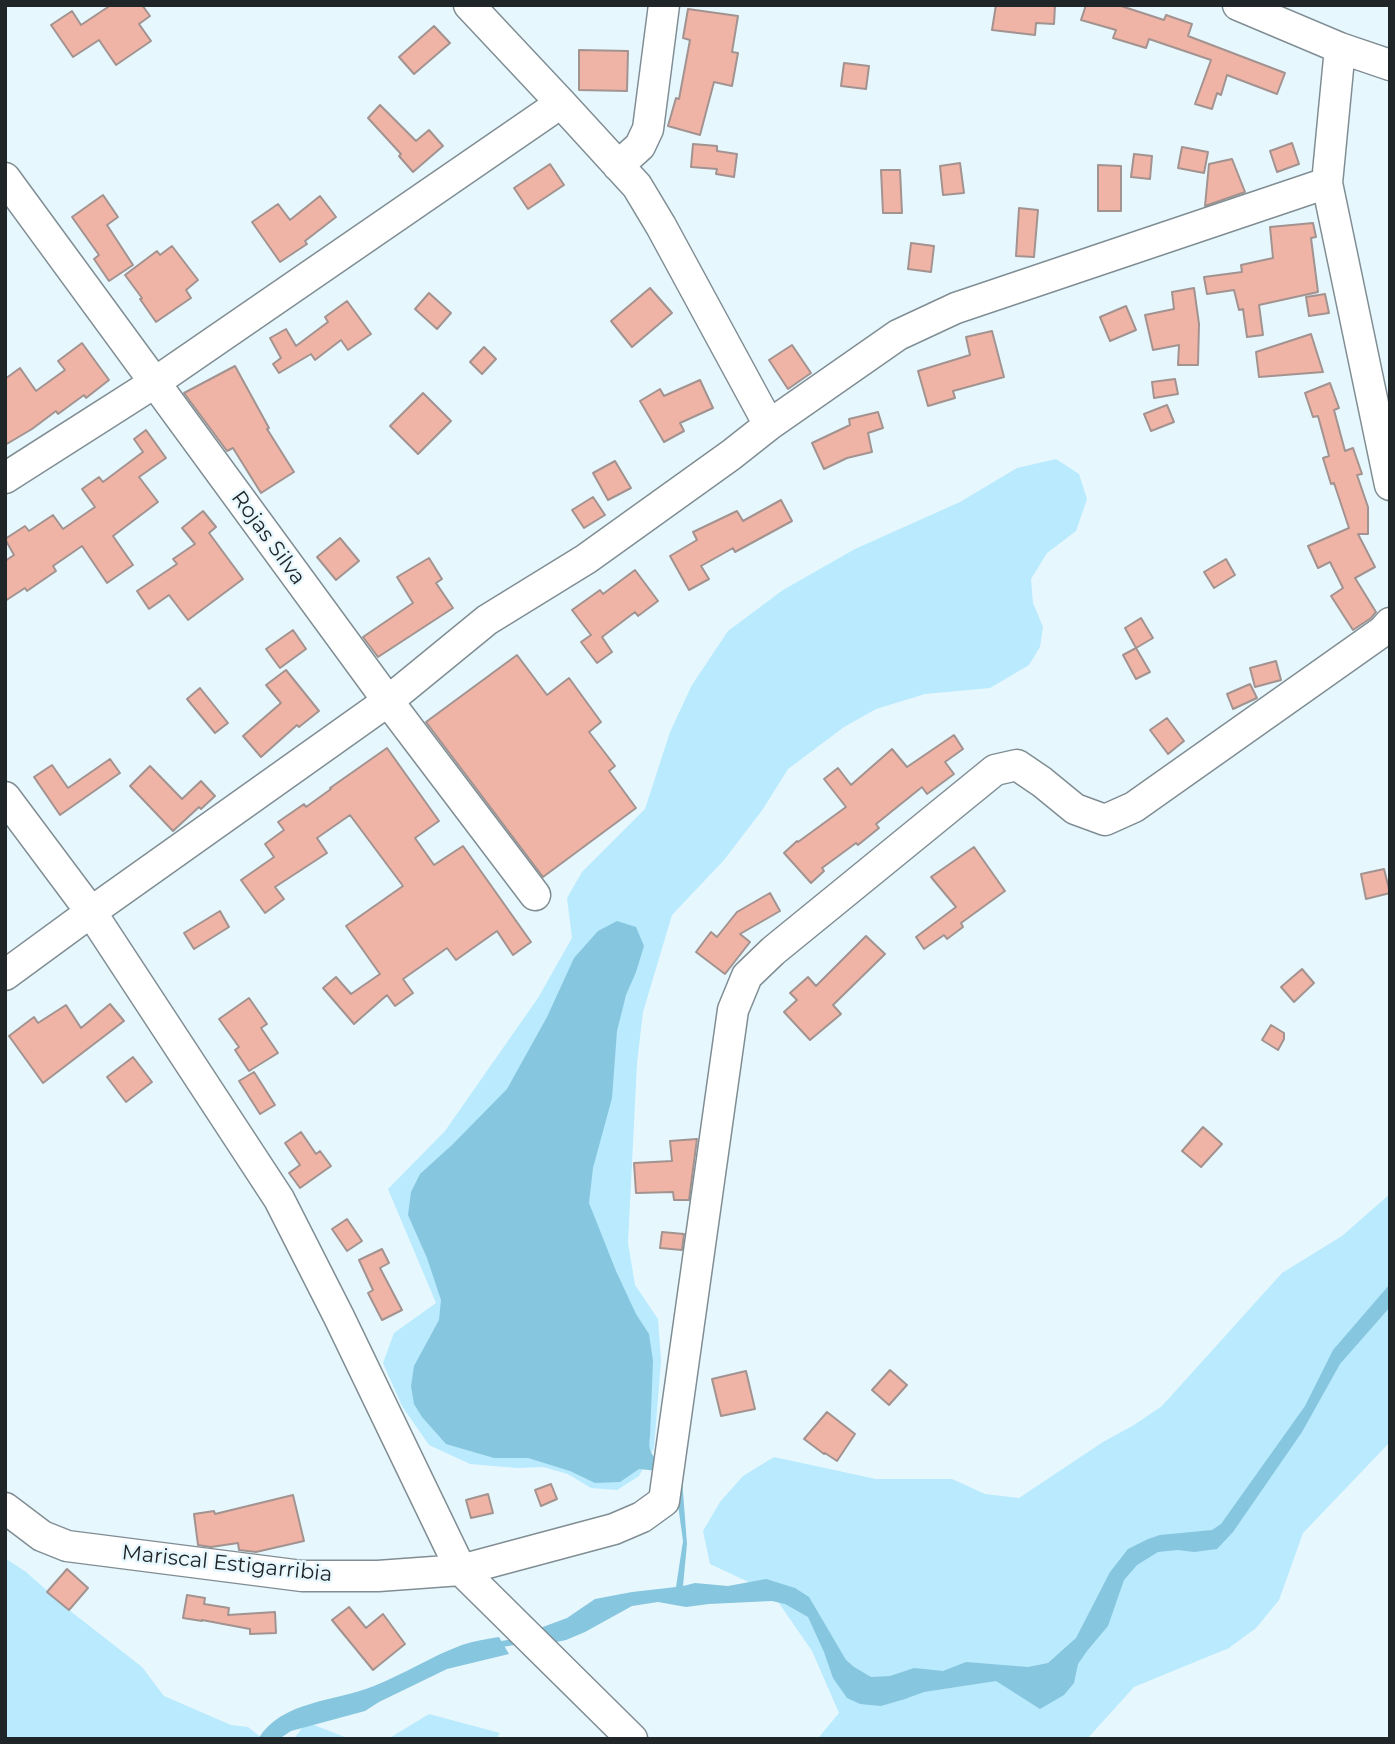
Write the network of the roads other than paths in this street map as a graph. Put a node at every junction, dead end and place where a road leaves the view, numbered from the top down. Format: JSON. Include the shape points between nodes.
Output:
{"nodes":[{"id":1,"x":469,"y":5,"type":"edge"},
{"id":2,"x":664,"y":5,"type":"edge"},
{"id":3,"x":1238,"y":5,"type":"edge"},
{"id":4,"x":1296,"y":16,"type":"edge"},
{"id":5,"x":1340,"y":48,"type":"junction"},
{"id":6,"x":1390,"y":65,"type":"edge"},
{"id":7,"x":561,"y":103,"type":"junction"},
{"id":8,"x":618,"y":166,"type":"junction"},
{"id":9,"x":5,"y":178,"type":"edge"},
{"id":10,"x":1327,"y":183,"type":"junction"},
{"id":11,"x":154,"y":383,"type":"junction"},
{"id":12,"x":769,"y":425,"type":"junction"},
{"id":13,"x":5,"y":478,"type":"edge"},
{"id":14,"x":1390,"y":485,"type":"edge"},
{"id":15,"x":1390,"y":623,"type":"edge"},
{"id":16,"x":388,"y":701,"type":"junction"},
{"id":17,"x":5,"y":797,"type":"edge"},
{"id":18,"x":535,"y":895,"type":"dead end"},
{"id":19,"x":91,"y":912,"type":"junction"},
{"id":20,"x":5,"y":975,"type":"edge"},
{"id":21,"x":5,"y":1508,"type":"edge"},
{"id":22,"x":461,"y":1570,"type":"junction"},
{"id":23,"x":632,"y":1739,"type":"edge"}],
"edges":[{"from":1,"to":7,"type":"street"},
{"from":2,"to":8,"type":"street","via":[[649,130],[640,146]]},
{"from":3,"to":4,"type":"street"},
{"from":4,"to":5,"type":"street"},
{"from":5,"to":6,"type":"street"},
{"from":5,"to":10,"type":"street"},
{"from":7,"to":8,"type":"street"},
{"from":7,"to":11,"type":"street"},
{"from":8,"to":12,"type":"street","via":[[637,186],[661,226]]},
{"from":9,"to":11,"type":"street","name":"Rojas Silva"},
{"from":10,"to":12,"type":"street","via":[[957,308],[898,335]]},
{"from":10,"to":14,"type":"street"},
{"from":11,"to":13,"type":"street"},
{"from":11,"to":16,"type":"street","name":"Rojas Silva"},
{"from":12,"to":16,"type":"street","via":[[586,559],[487,620]]},
{"from":15,"to":22,"type":"street","name":"Mariscal Estigarribia","via":[[1134,807],[1105,820],[1075,810],[1017,765],[995,770],[747,976],[733,1010],[664,1501],[614,1530]]},
{"from":16,"to":18,"type":"street","name":"Rojas Silva"},
{"from":16,"to":19,"type":"street"},
{"from":17,"to":19,"type":"street"},
{"from":19,"to":20,"type":"street"},
{"from":19,"to":22,"type":"street","via":[[279,1199]]},
{"from":21,"to":22,"type":"street","name":"Mariscal Estigarribia","via":[[42,1536],[67,1546],[302,1576]]},
{"from":22,"to":23,"type":"street"}]}
